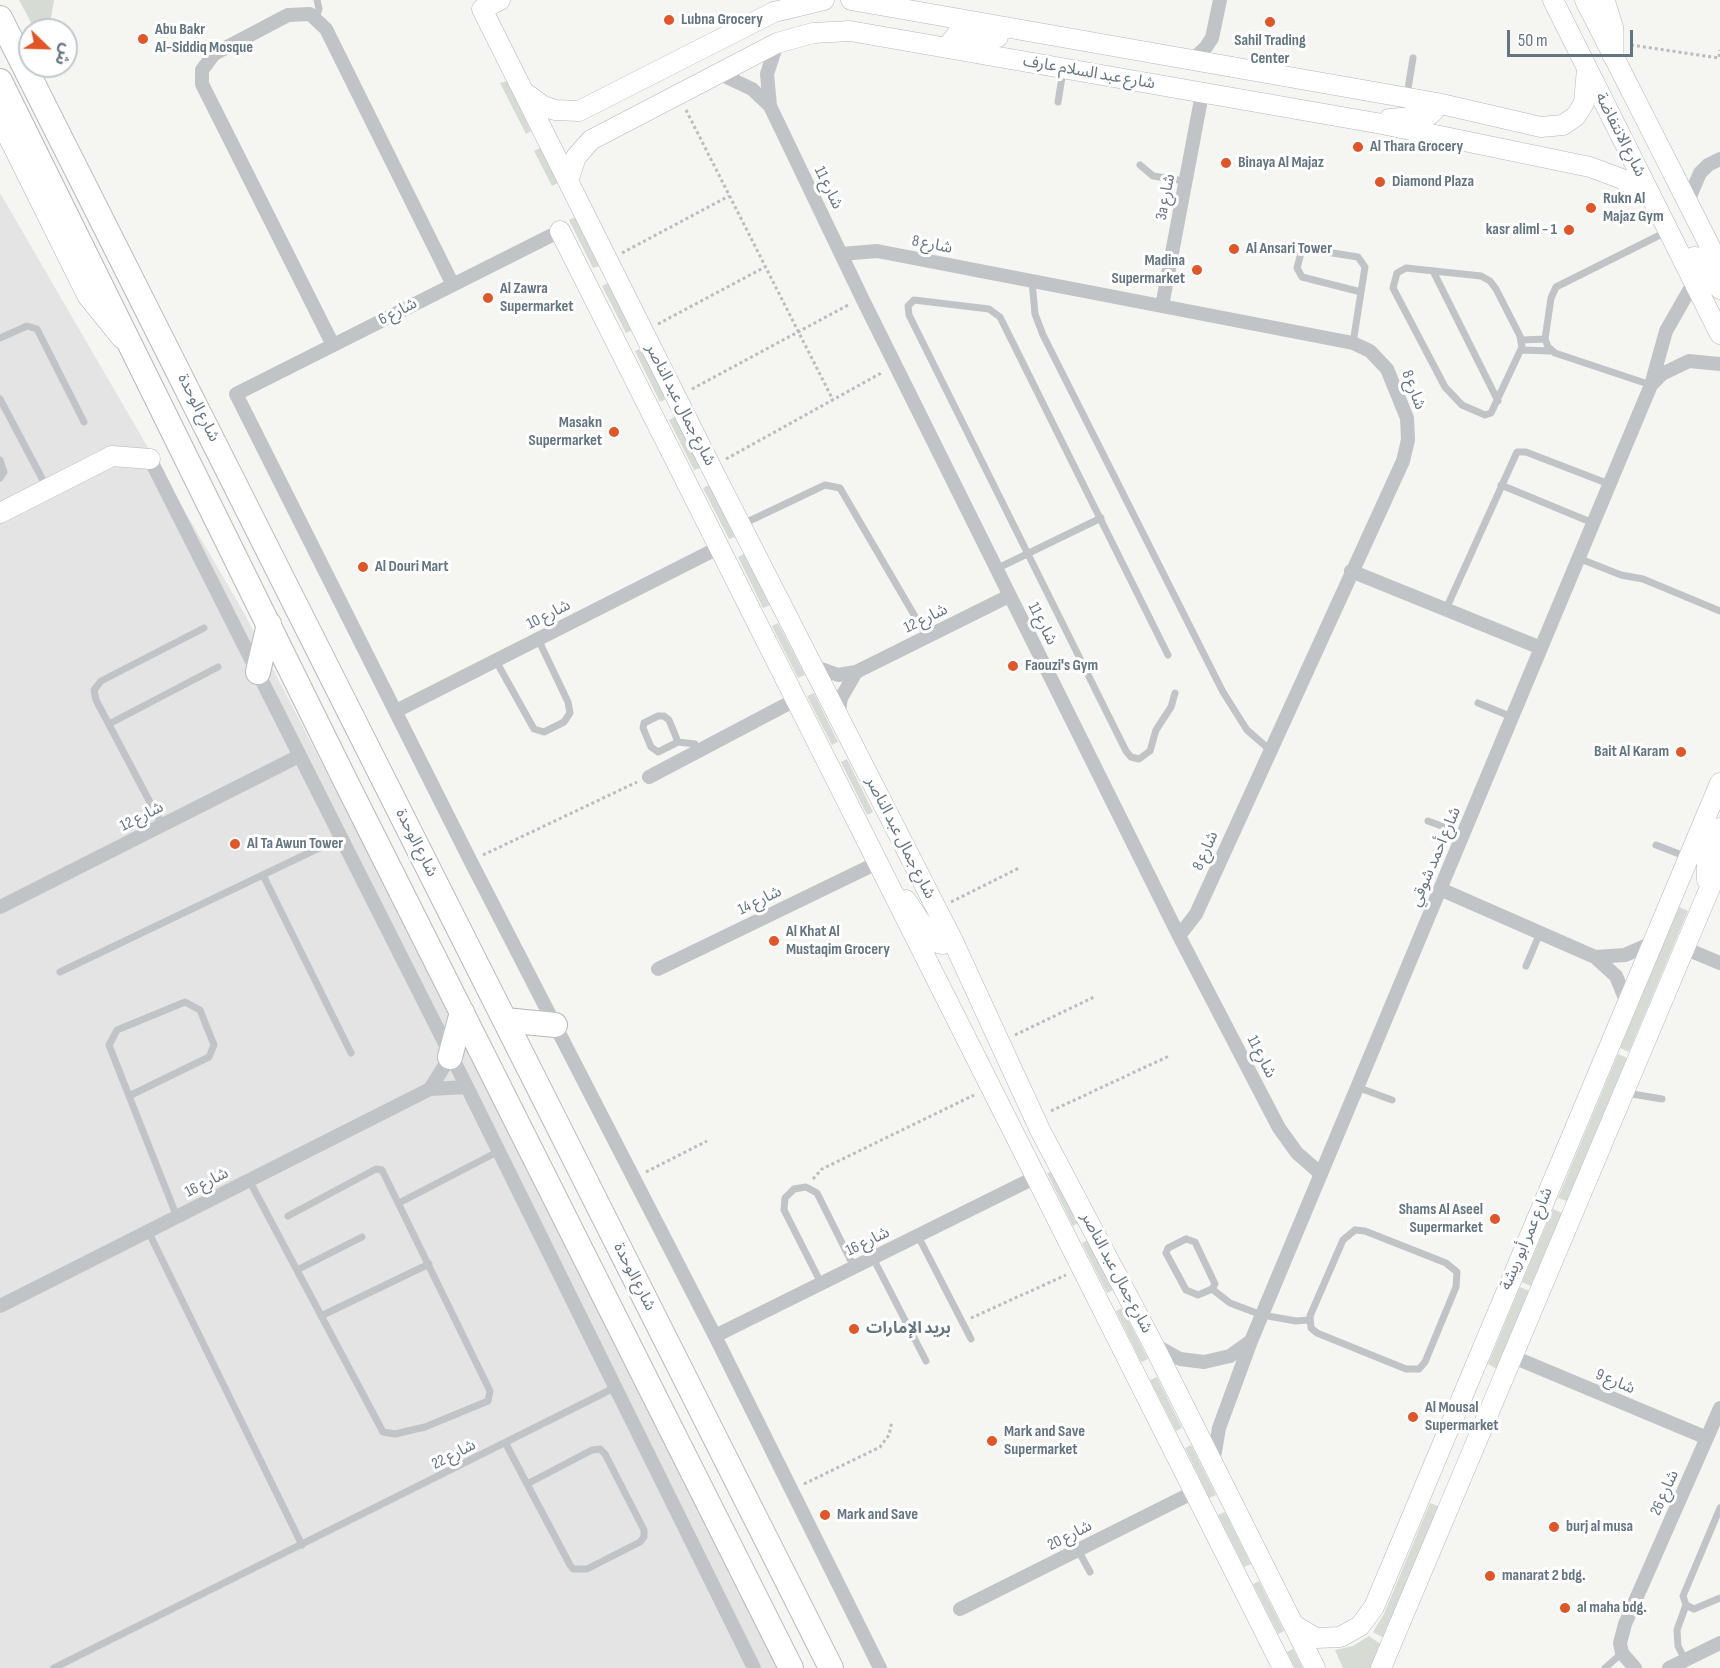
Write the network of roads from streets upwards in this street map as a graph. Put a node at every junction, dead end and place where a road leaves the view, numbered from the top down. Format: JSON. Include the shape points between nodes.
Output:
{"nodes":[{"id":1,"x":500,"y":0,"type":"edge"},
{"id":2,"x":824,"y":0,"type":"edge"},
{"id":3,"x":851,"y":0,"type":"edge"},
{"id":4,"x":1220,"y":0,"type":"edge"},
{"id":5,"x":1552,"y":0,"type":"edge"},
{"id":6,"x":1585,"y":0,"type":"edge"},
{"id":7,"x":1604,"y":0,"type":"edge"},
{"id":8,"x":0,"y":18,"type":"edge"},
{"id":9,"x":1027,"y":31,"type":"junction"},
{"id":10,"x":718,"y":41,"type":"junction"},
{"id":11,"x":777,"y":43,"type":"junction"},
{"id":12,"x":955,"y":48,"type":"junction"},
{"id":13,"x":1614,"y":49,"type":"junction"},
{"id":14,"x":1191,"y":61,"type":"junction"},
{"id":15,"x":1587,"y":69,"type":"junction"},
{"id":16,"x":718,"y":73,"type":"junction"},
{"id":17,"x":0,"y":81,"type":"edge"},
{"id":18,"x":523,"y":92,"type":"junction"},
{"id":19,"x":1202,"y":94,"type":"junction"},
{"id":20,"x":1437,"y":103,"type":"junction"},
{"id":21,"x":770,"y":106,"type":"junction"},
{"id":22,"x":656,"y":107,"type":"junction"},
{"id":23,"x":0,"y":119,"type":"edge"},
{"id":24,"x":1382,"y":124,"type":"junction"},
{"id":25,"x":1720,"y":159,"type":"edge"},
{"id":26,"x":568,"y":181,"type":"junction"},
{"id":27,"x":1650,"y":194,"type":"junction"},
{"id":28,"x":1688,"y":201,"type":"junction"},
{"id":29,"x":560,"y":231,"type":"joint"},
{"id":30,"x":841,"y":254,"type":"junction"},
{"id":31,"x":1685,"y":264,"type":"junction"},
{"id":32,"x":1720,"y":266,"type":"edge"},
{"id":33,"x":1694,"y":282,"type":"junction"},
{"id":34,"x":453,"y":285,"type":"junction"},
{"id":35,"x":1720,"y":289,"type":"edge"},
{"id":36,"x":1162,"y":306,"type":"junction"},
{"id":37,"x":1720,"y":334,"type":"edge"},
{"id":38,"x":333,"y":345,"type":"junction"},
{"id":39,"x":132,"y":347,"type":"junction"},
{"id":40,"x":1720,"y":364,"type":"edge"},
{"id":41,"x":1651,"y":385,"type":"junction"},
{"id":42,"x":150,"y":459,"type":"joint"},
{"id":43,"x":0,"y":513,"type":"edge"},
{"id":44,"x":718,"y":548,"type":"junction"},
{"id":45,"x":1351,"y":571,"type":"junction"},
{"id":46,"x":1010,"y":596,"type":"junction"},
{"id":47,"x":268,"y":624,"type":"junction"},
{"id":48,"x":1541,"y":648,"type":"junction"},
{"id":49,"x":813,"y":666,"type":"junction"},
{"id":50,"x":258,"y":672,"type":"junction"},
{"id":51,"x":856,"y":672,"type":"junction"},
{"id":52,"x":795,"y":700,"type":"junction"},
{"id":53,"x":396,"y":711,"type":"junction"},
{"id":54,"x":838,"y":718,"type":"junction"},
{"id":55,"x":299,"y":756,"type":"junction"},
{"id":56,"x":649,"y":777,"type":"road end"},
{"id":57,"x":1720,"y":783,"type":"edge"},
{"id":58,"x":1720,"y":828,"type":"edge"},
{"id":59,"x":877,"y":863,"type":"junction"},
{"id":60,"x":1720,"y":864,"type":"edge"},
{"id":61,"x":1710,"y":888,"type":"junction"},
{"id":62,"x":1440,"y":890,"type":"junction"},
{"id":63,"x":892,"y":894,"type":"junction"},
{"id":64,"x":0,"y":907,"type":"edge"},
{"id":65,"x":1179,"y":936,"type":"junction"},
{"id":66,"x":952,"y":939,"type":"junction"},
{"id":67,"x":1652,"y":943,"type":"junction"},
{"id":68,"x":1684,"y":948,"type":"junction"},
{"id":69,"x":1595,"y":957,"type":"junction"},
{"id":70,"x":1720,"y":963,"type":"edge"},
{"id":71,"x":658,"y":969,"type":"dead end"},
{"id":72,"x":1627,"y":1003,"type":"junction"},
{"id":73,"x":462,"y":1012,"type":"junction"},
{"id":74,"x":505,"y":1020,"type":"junction"},
{"id":75,"x":555,"y":1025,"type":"junction"},
{"id":76,"x":450,"y":1057,"type":"junction"},
{"id":77,"x":977,"y":1064,"type":"junction"},
{"id":78,"x":467,"y":1087,"type":"junction"},
{"id":79,"x":430,"y":1089,"type":"junction"},
{"id":80,"x":1038,"y":1124,"type":"junction"},
{"id":81,"x":1321,"y":1174,"type":"junction"},
{"id":82,"x":1036,"y":1178,"type":"junction"},
{"id":83,"x":0,"y":1306,"type":"edge"},
{"id":84,"x":715,"y":1336,"type":"junction"},
{"id":85,"x":1251,"y":1341,"type":"junction"},
{"id":86,"x":1152,"y":1342,"type":"junction"},
{"id":87,"x":1511,"y":1356,"type":"junction"},
{"id":88,"x":1467,"y":1381,"type":"junction"},
{"id":89,"x":1720,"y":1408,"type":"edge"},
{"id":90,"x":1707,"y":1438,"type":"junction"},
{"id":91,"x":1213,"y":1465,"type":"junction"},
{"id":92,"x":1455,"y":1490,"type":"junction"},
{"id":93,"x":1194,"y":1492,"type":"junction"},
{"id":94,"x":960,"y":1609,"type":"dead end"},
{"id":95,"x":1293,"y":1624,"type":"junction"},
{"id":96,"x":1720,"y":1643,"type":"edge"},
{"id":97,"x":754,"y":1668,"type":"edge"},
{"id":98,"x":791,"y":1668,"type":"edge"},
{"id":99,"x":831,"y":1668,"type":"edge"},
{"id":100,"x":880,"y":1668,"type":"edge"},
{"id":101,"x":1283,"y":1668,"type":"edge"},
{"id":102,"x":1315,"y":1668,"type":"edge"},
{"id":103,"x":1381,"y":1668,"type":"edge"},
{"id":104,"x":1635,"y":1668,"type":"edge"},
{"id":105,"x":1670,"y":1668,"type":"edge"}],
"edges":[{"from":1,"to":18,"type":"street","name":"شارع جمال عبد الناصر","via":[[482,9]]},
{"from":2,"to":10,"type":"street","via":[[774,12]]},
{"from":3,"to":9,"type":"street","name":"شارع عبد السلام عارف"},
{"from":4,"to":14,"type":"street","via":[[1212,38]]},
{"from":5,"to":15,"type":"street","name":"شارع الانتفاضة"},
{"from":6,"to":13,"type":"street","name":"شارع الانتفاضة"},
{"from":7,"to":13,"type":"main road"},
{"from":8,"to":74,"type":"highway","name":"شارع الوحدة"},
{"from":9,"to":12,"type":"street","via":[[1005,37],[958,33],[952,38]]},
{"from":9,"to":14,"type":"street","name":"شارع عبد السلام عارف"},
{"from":10,"to":18,"type":"street","via":[[579,111],[549,108]]},
{"from":10,"to":22,"type":"street","via":[[704,59],[649,90],[648,102]]},
{"from":11,"to":12,"type":"street","name":"شارع عبد السلام عارف","via":[[813,33],[850,30]]},
{"from":11,"to":16,"type":"street","name":"شارع عبد السلام عارف"},
{"from":11,"to":21,"type":"street","name":"شارع 11","via":[[767,74]]},
{"from":12,"to":19,"type":"street","name":"شارع عبد السلام عارف"},
{"from":13,"to":28,"type":"street","name":"شارع الانتفاضة"},
{"from":14,"to":20,"type":"street","name":"شارع عبد السلام عارف"},
{"from":15,"to":20,"type":"street","name":"شارع عبد السلام عارف","via":[[1581,110],[1570,122],[1556,127],[1540,127]]},
{"from":15,"to":27,"type":"street","name":"شارع الانتفاضة"},
{"from":16,"to":21,"type":"street","name":"شارع 11","via":[[742,82]]},
{"from":16,"to":22,"type":"street","name":"شارع عبد السلام عارف"},
{"from":17,"to":39,"type":"highway","name":"شارع الوحدة"},
{"from":18,"to":26,"type":"street","name":"شارع جمال عبد الناصر"},
{"from":19,"to":24,"type":"street","name":"شارع عبد السلام عارف"},
{"from":19,"to":36,"type":"street","name":"3a شارع"},
{"from":20,"to":24,"type":"street","via":[[1428,116],[1398,117]]},
{"from":21,"to":30,"type":"street","name":"شارع 11"},
{"from":22,"to":26,"type":"street","name":"شارع عبد السلام عارف","via":[[591,140],[576,157]]},
{"from":23,"to":39,"type":"main road","via":[[88,296],[115,332]]},
{"from":24,"to":27,"type":"street","name":"شارع عبد السلام عارف","via":[[1590,167]]},
{"from":25,"to":28,"type":"street","via":[[1700,173]]},
{"from":26,"to":49,"type":"street","name":"شارع جمال عبد الناصر"},
{"from":27,"to":31,"type":"street","name":"شارع الانتفاضة"},
{"from":28,"to":32,"type":"street","name":"شارع الانتفاضة"},
{"from":29,"to":34,"type":"street","name":"شارع 6"},
{"from":29,"to":44,"type":"street","name":"شارع جمال عبد الناصر"},
{"from":30,"to":36,"type":"street","name":"شارع 8","via":[[877,251]]},
{"from":30,"to":46,"type":"street","name":"شارع 11"},
{"from":31,"to":33,"type":"street","name":"شارع الانتفاضة"},
{"from":31,"to":35,"type":"street","via":[[1694,257],[1701,258]]},
{"from":33,"to":37,"type":"street","name":"شارع الانتفاضة"},
{"from":33,"to":41,"type":"street","name":"شارع أحمد شوقي","via":[[1666,331]]},
{"from":34,"to":38,"type":"street","name":"شارع 6"},
{"from":34,"to":38,"type":"street","via":[[326,29],[316,17],[303,13],[288,15],[214,54],[202,70],[202,84]]},
{"from":36,"to":45,"type":"street","name":"شارع 8","via":[[1353,343],[1370,351],[1387,369],[1404,408],[1408,429],[1402,461]]},
{"from":38,"to":53,"type":"street","name":"شارع 6","via":[[236,394]]},
{"from":39,"to":47,"type":"highway","name":"شارع الوحدة"},
{"from":40,"to":41,"type":"street","via":[[1689,361],[1662,374]]},
{"from":41,"to":48,"type":"street","name":"شارع أحمد شوقي"},
{"from":42,"to":43,"type":"street","via":[[112,456]]},
{"from":42,"to":50,"type":"street"},
{"from":44,"to":52,"type":"street","name":"شارع جمال عبد الناصر"},
{"from":44,"to":53,"type":"street","name":"شارع 10"},
{"from":45,"to":48,"type":"street"},
{"from":45,"to":65,"type":"street","name":"شارع 8","via":[[1196,914]]},
{"from":46,"to":51,"type":"street","name":"شارع 12"},
{"from":46,"to":65,"type":"street","name":"شارع 11"},
{"from":47,"to":50,"type":"highway"},
{"from":47,"to":73,"type":"highway","name":"شارع الوحدة"},
{"from":48,"to":62,"type":"street","name":"شارع أحمد شوقي"},
{"from":49,"to":51,"type":"street","name":"شارع 12","via":[[829,674]]},
{"from":49,"to":54,"type":"street","name":"شارع جمال عبد الناصر"},
{"from":50,"to":55,"type":"street"},
{"from":51,"to":54,"type":"street","via":[[841,698]]},
{"from":52,"to":56,"type":"street"},
{"from":52,"to":59,"type":"street","name":"شارع جمال عبد الناصر"},
{"from":53,"to":75,"type":"street"},
{"from":54,"to":66,"type":"street","name":"شارع جمال عبد الناصر"},
{"from":55,"to":64,"type":"street","name":"شارع 12"},
{"from":55,"to":76,"type":"street"},
{"from":57,"to":67,"type":"street","name":"شارع عمر أبو ريشة"},
{"from":58,"to":61,"type":"street","via":[[1707,862]]},
{"from":59,"to":63,"type":"street","name":"شارع جمال عبد الناصر"},
{"from":59,"to":71,"type":"street","name":"شارع 14"},
{"from":60,"to":61,"type":"street","name":"شارع عمر أبو ريشة"},
{"from":61,"to":68,"type":"street","name":"شارع عمر أبو ريشة"},
{"from":62,"to":69,"type":"street"},
{"from":62,"to":81,"type":"street","name":"شارع أحمد شوقي"},
{"from":63,"to":66,"type":"street","via":[[908,902],[934,942],[943,944]]},
{"from":63,"to":77,"type":"street","name":"شارع جمال عبد الناصر"},
{"from":65,"to":81,"type":"street","name":"شارع 11","via":[[1279,1128],[1297,1153]]},
{"from":66,"to":80,"type":"street","name":"شارع جمال عبد الناصر"},
{"from":67,"to":69,"type":"street","via":[[1625,956]]},
{"from":67,"to":72,"type":"street","name":"شارع عمر أبو ريشة"},
{"from":68,"to":70,"type":"street"},
{"from":68,"to":87,"type":"street","name":"شارع عمر أبو ريشة"},
{"from":69,"to":72,"type":"street","via":[[1616,976]]},
{"from":72,"to":88,"type":"street","name":"شارع عمر أبو ريشة"},
{"from":73,"to":76,"type":"highway"},
{"from":73,"to":98,"type":"highway","name":"شارع الوحدة"},
{"from":74,"to":75,"type":"highway"},
{"from":74,"to":99,"type":"highway","name":"شارع الوحدة"},
{"from":75,"to":84,"type":"street"},
{"from":76,"to":78,"type":"street"},
{"from":76,"to":79,"type":"street"},
{"from":77,"to":80,"type":"street","via":[[979,1055],[992,1054],[1024,1114]]},
{"from":77,"to":82,"type":"street","name":"شارع جمال عبد الناصر"},
{"from":78,"to":79,"type":"street","name":"شارع 16"},
{"from":78,"to":97,"type":"street"},
{"from":79,"to":83,"type":"street","name":"شارع 16"},
{"from":80,"to":86,"type":"street","name":"شارع جمال عبد الناصر"},
{"from":81,"to":85,"type":"street","name":"شارع أحمد شوقي"},
{"from":82,"to":84,"type":"street","name":"شارع 16"},
{"from":82,"to":93,"type":"street","name":"شارع جمال عبد الناصر"},
{"from":84,"to":100,"type":"street"},
{"from":85,"to":86,"type":"street","via":[[1230,1356],[1204,1362],[1180,1359]]},
{"from":85,"to":91,"type":"street","name":"شارع أحمد شوقي","via":[[1219,1428]]},
{"from":86,"to":91,"type":"street","name":"شارع جمال عبد الناصر"},
{"from":87,"to":90,"type":"street","name":"شارع 9"},
{"from":87,"to":92,"type":"street","name":"شارع عمر أبو ريشة"},
{"from":88,"to":92,"type":"street","via":[[1472,1394],[1470,1408],[1441,1473],[1445,1484]]},
{"from":88,"to":95,"type":"street","name":"شارع عمر أبو ريشة","via":[[1368,1617],[1351,1632],[1329,1639],[1316,1638]]},
{"from":89,"to":90,"type":"street","name":"شارع 26"},
{"from":90,"to":104,"type":"street","name":"شارع 26","via":[[1625,1624],[1620,1643],[1622,1653]]},
{"from":91,"to":95,"type":"street","name":"شارع جمال عبد الناصر"},
{"from":92,"to":103,"type":"street","name":"شارع عمر أبو ريشة"},
{"from":93,"to":94,"type":"street","name":"شارع 20"},
{"from":93,"to":101,"type":"street","name":"شارع جمال عبد الناصر"},
{"from":95,"to":102,"type":"street","name":"شارع جمال عبد الناصر"},
{"from":96,"to":105,"type":"street"}]}
